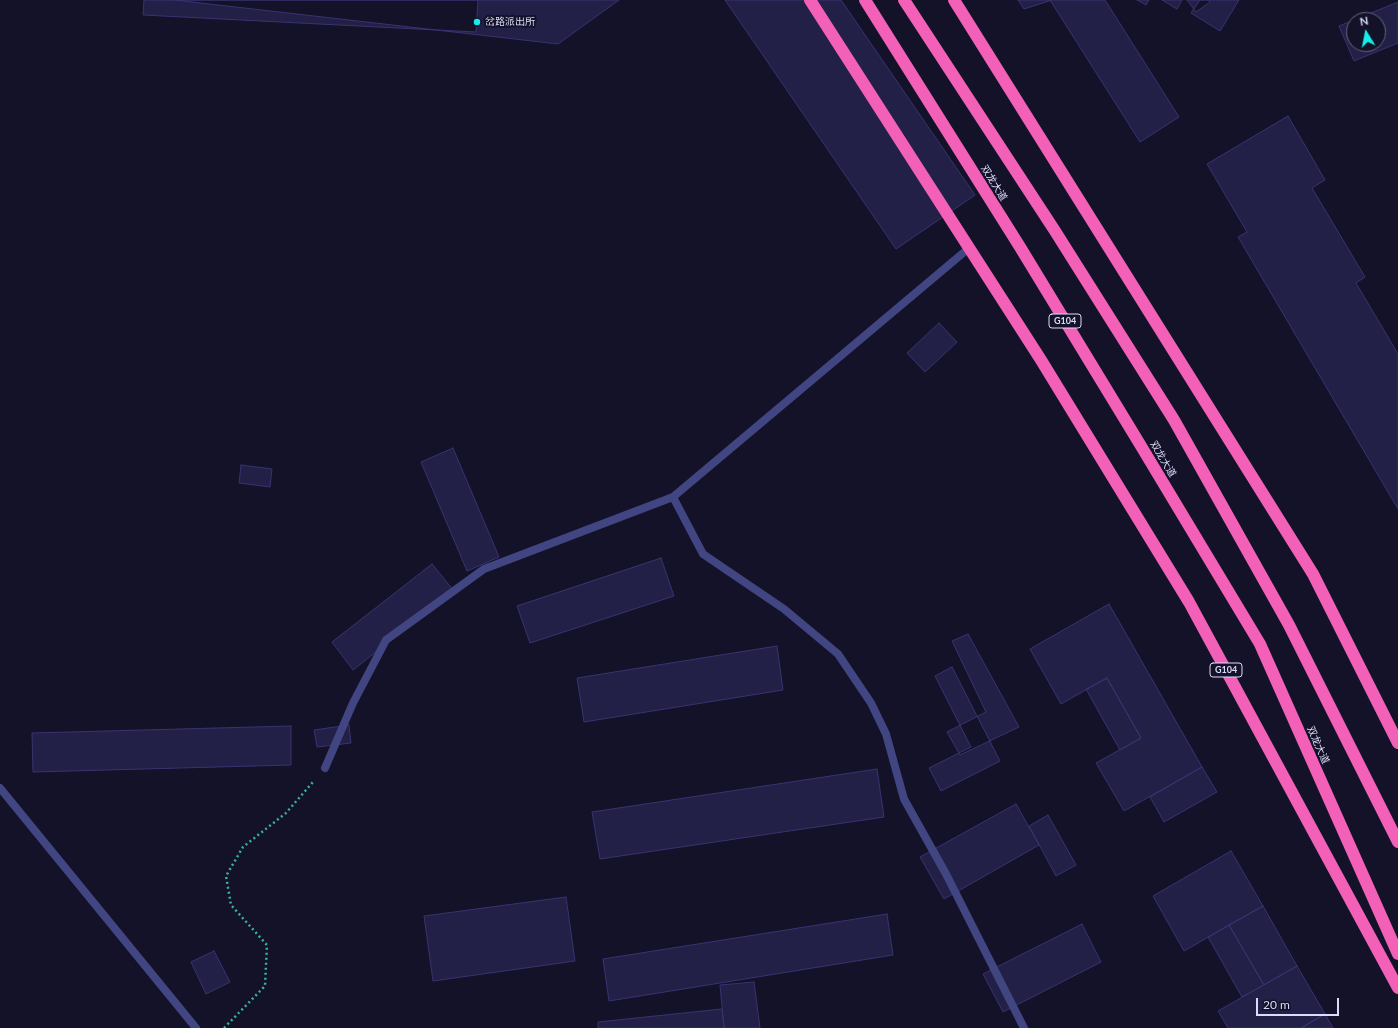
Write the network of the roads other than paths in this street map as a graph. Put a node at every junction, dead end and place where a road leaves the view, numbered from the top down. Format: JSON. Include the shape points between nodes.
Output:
{"nodes":[{"id":1,"x":810,"y":0,"type":"edge"},
{"id":2,"x":865,"y":0,"type":"edge"},
{"id":3,"x":904,"y":0,"type":"edge"},
{"id":4,"x":954,"y":0,"type":"edge"},
{"id":5,"x":969,"y":248,"type":"junction"},
{"id":6,"x":672,"y":497,"type":"junction"},
{"id":7,"x":1398,"y":743,"type":"edge"},
{"id":8,"x":325,"y":768,"type":"road end"},
{"id":9,"x":0,"y":788,"type":"edge"},
{"id":10,"x":1398,"y":842,"type":"edge"},
{"id":11,"x":1398,"y":954,"type":"edge"},
{"id":12,"x":1398,"y":988,"type":"edge"},
{"id":13,"x":196,"y":1028,"type":"edge"},
{"id":14,"x":1024,"y":1028,"type":"edge"}],
"edges":[{"from":1,"to":5,"type":"highway","number":"G104"},
{"from":2,"to":11,"type":"highway","name":"双龙大道","number":"G104","via":[[1020,247],[1260,644]]},
{"from":3,"to":10,"type":"highway","via":[[1055,231],[1174,420],[1289,625]]},
{"from":4,"to":7,"type":"highway","via":[[1313,574]]},
{"from":5,"to":6,"type":"street"},
{"from":5,"to":12,"type":"highway","number":"G104","via":[[1041,360],[1189,602]]},
{"from":6,"to":8,"type":"street","via":[[484,569],[386,640],[353,703]]},
{"from":6,"to":14,"type":"street","via":[[703,554],[784,609],[838,654],[871,703],[886,734],[904,799],[946,874]]},
{"from":9,"to":13,"type":"street"}]}
